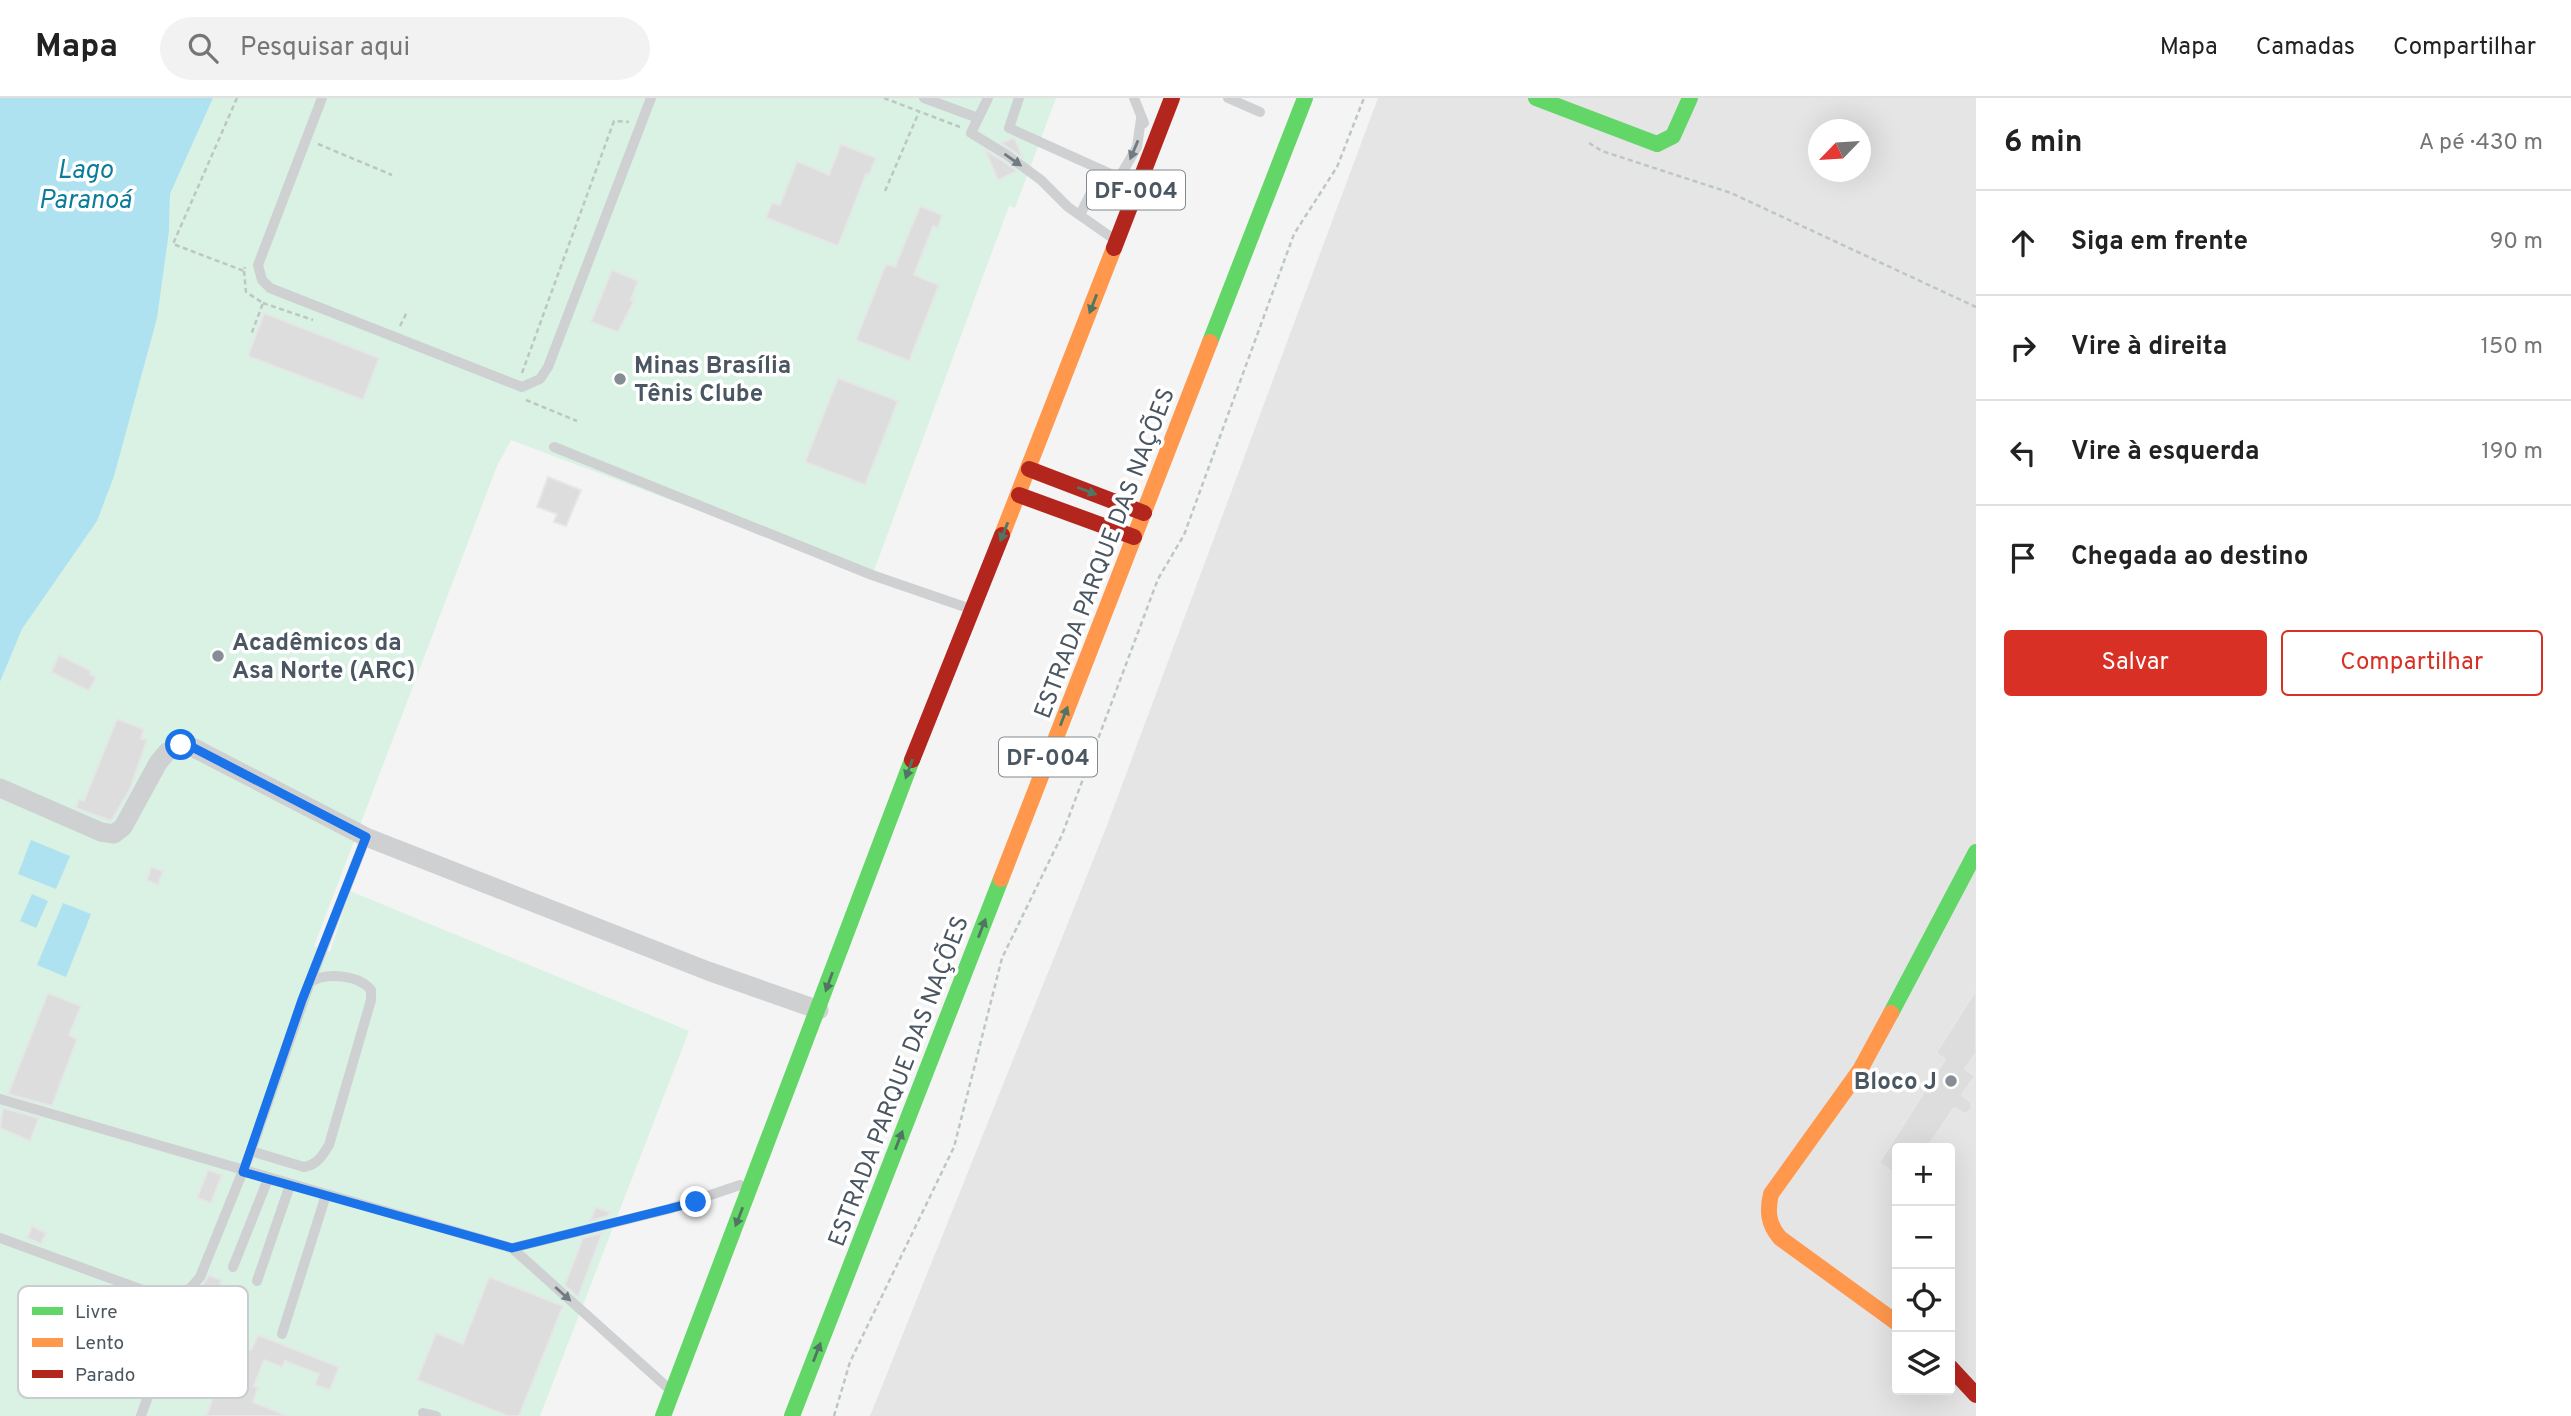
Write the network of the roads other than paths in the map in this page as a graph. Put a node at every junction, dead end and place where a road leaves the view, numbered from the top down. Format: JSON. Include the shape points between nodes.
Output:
{"nodes":[{"id":1,"x":323,"y":98,"type":"edge"},
{"id":2,"x":651,"y":98,"type":"edge"},
{"id":3,"x":925,"y":98,"type":"edge"},
{"id":4,"x":988,"y":98,"type":"edge"},
{"id":5,"x":1019,"y":98,"type":"edge"},
{"id":6,"x":1134,"y":98,"type":"edge"},
{"id":7,"x":1172,"y":98,"type":"edge"},
{"id":8,"x":1228,"y":98,"type":"edge"},
{"id":9,"x":1305,"y":98,"type":"edge"},
{"id":10,"x":1536,"y":98,"type":"edge"},
{"id":11,"x":1690,"y":98,"type":"edge"},
{"id":12,"x":1260,"y":112,"type":"dead end"},
{"id":13,"x":978,"y":118,"type":"junction"},
{"id":14,"x":1140,"y":119,"type":"junction"},
{"id":15,"x":1156,"y":140,"type":"junction"},
{"id":16,"x":1102,"y":170,"type":"junction"},
{"id":17,"x":1119,"y":178,"type":"junction"},
{"id":18,"x":1138,"y":186,"type":"junction"},
{"id":19,"x":1080,"y":215,"type":"junction"},
{"id":20,"x":1117,"y":241,"type":"junction"},
{"id":21,"x":554,"y":447,"type":"dead end"},
{"id":22,"x":1029,"y":469,"type":"junction"},
{"id":23,"x":1019,"y":495,"type":"junction"},
{"id":24,"x":1144,"y":513,"type":"junction"},
{"id":25,"x":1134,"y":537,"type":"junction"},
{"id":26,"x":972,"y":610,"type":"junction"},
{"id":27,"x":0,"y":788,"type":"edge"},
{"id":28,"x":366,"y":837,"type":"junction"},
{"id":29,"x":1976,"y":852,"type":"edge"},
{"id":30,"x":310,"y":982,"type":"junction"},
{"id":31,"x":819,"y":1010,"type":"junction"},
{"id":32,"x":0,"y":1099,"type":"edge"},
{"id":33,"x":251,"y":1151,"type":"junction"},
{"id":34,"x":243,"y":1172,"type":"junction"},
{"id":35,"x":268,"y":1179,"type":"junction"},
{"id":36,"x":753,"y":1179,"type":"junction"},
{"id":37,"x":290,"y":1185,"type":"junction"},
{"id":38,"x":326,"y":1195,"type":"junction"},
{"id":39,"x":0,"y":1238,"type":"edge"},
{"id":40,"x":512,"y":1248,"type":"junction"},
{"id":41,"x":233,"y":1267,"type":"dead end"},
{"id":42,"x":257,"y":1281,"type":"dead end"},
{"id":43,"x":132,"y":1286,"type":"edge"},
{"id":44,"x":191,"y":1286,"type":"edge"},
{"id":45,"x":1892,"y":1320,"type":"edge"},
{"id":46,"x":282,"y":1334,"type":"dead end"},
{"id":47,"x":1955,"y":1372,"type":"edge"},
{"id":48,"x":672,"y":1392,"type":"junction"},
{"id":49,"x":1976,"y":1395,"type":"edge"},
{"id":50,"x":147,"y":1398,"type":"edge"},
{"id":51,"x":423,"y":1413,"type":"dead end"},
{"id":52,"x":141,"y":1416,"type":"edge"},
{"id":53,"x":436,"y":1416,"type":"edge"},
{"id":54,"x":663,"y":1416,"type":"edge"},
{"id":55,"x":792,"y":1416,"type":"edge"}],
"edges":[{"from":1,"to":2,"type":"lane","via":[[258,265],[262,280],[270,288],[522,387],[540,379],[548,367]]},
{"from":3,"to":13,"type":"lane"},
{"from":4,"to":13,"type":"lane"},
{"from":5,"to":16,"type":"lane","via":[[1009,128]]},
{"from":6,"to":14,"type":"lane"},
{"from":7,"to":15,"type":"main road","number":"DF-004"},
{"from":8,"to":12,"type":"lane"},
{"from":9,"to":24,"type":"main road","name":"ESTRADA PARQUE DAS NAÇÕES","number":"DF-004"},
{"from":10,"to":11,"type":"main road","via":[[1657,145],[1673,136]]},
{"from":13,"to":19,"type":"lane","one_way":true,"via":[[971,133],[1041,180]]},
{"from":14,"to":15,"type":"lane"},
{"from":14,"to":17,"type":"lane","one_way":true,"via":[[1137,147]]},
{"from":15,"to":18,"type":"main road","number":"DF-004"},
{"from":16,"to":17,"type":"lane"},
{"from":16,"to":19,"type":"lane"},
{"from":17,"to":18,"type":"lane"},
{"from":18,"to":20,"type":"main road","number":"DF-004"},
{"from":19,"to":20,"type":"lane"},
{"from":20,"to":22,"type":"main road","number":"DF-004","one_way":true},
{"from":21,"to":26,"type":"lane","via":[[872,575]]},
{"from":22,"to":23,"type":"main road","number":"DF-004"},
{"from":22,"to":24,"type":"main road","one_way":true},
{"from":23,"to":25,"type":"main road"},
{"from":23,"to":26,"type":"main road","number":"DF-004","one_way":true},
{"from":24,"to":25,"type":"main road","name":"ESTRADA PARQUE DAS NAÇÕES","number":"DF-004"},
{"from":55,"to":25,"type":"main road","name":"ESTRADA PARQUE DAS NAÇÕES","number":"DF-004","one_way":true},
{"from":26,"to":31,"type":"main road","number":"DF-004","one_way":true},
{"from":27,"to":28,"type":"street","via":[[114,834],[123,827],[158,763],[181,745]]},
{"from":28,"to":30,"type":"lane"},
{"from":28,"to":31,"type":"street","via":[[696,967]]},
{"from":29,"to":45,"type":"main road","via":[[1860,1070],[1771,1194],[1767,1209],[1773,1231],[1780,1238]]},
{"from":30,"to":33,"type":"lane"},
{"from":30,"to":33,"type":"lane","via":[[338,976],[364,982],[372,995],[329,1144],[312,1166],[304,1167]]},
{"from":31,"to":36,"type":"main road","number":"DF-004"},
{"from":32,"to":34,"type":"lane"},
{"from":33,"to":34,"type":"lane"},
{"from":34,"to":35,"type":"lane"},
{"from":34,"to":44,"type":"lane","via":[[200,1277]]},
{"from":35,"to":37,"type":"lane"},
{"from":35,"to":41,"type":"lane"},
{"from":36,"to":40,"type":"lane","via":[[683,1206]]},
{"from":36,"to":48,"type":"main road","number":"DF-004","one_way":true},
{"from":37,"to":38,"type":"lane"},
{"from":37,"to":42,"type":"lane"},
{"from":38,"to":40,"type":"lane"},
{"from":38,"to":46,"type":"lane"},
{"from":39,"to":43,"type":"lane"},
{"from":40,"to":48,"type":"lane","one_way":true},
{"from":47,"to":49,"type":"main road"},
{"from":48,"to":54,"type":"main road","number":"DF-004"},
{"from":50,"to":52,"type":"lane"},
{"from":51,"to":53,"type":"lane"}]}
